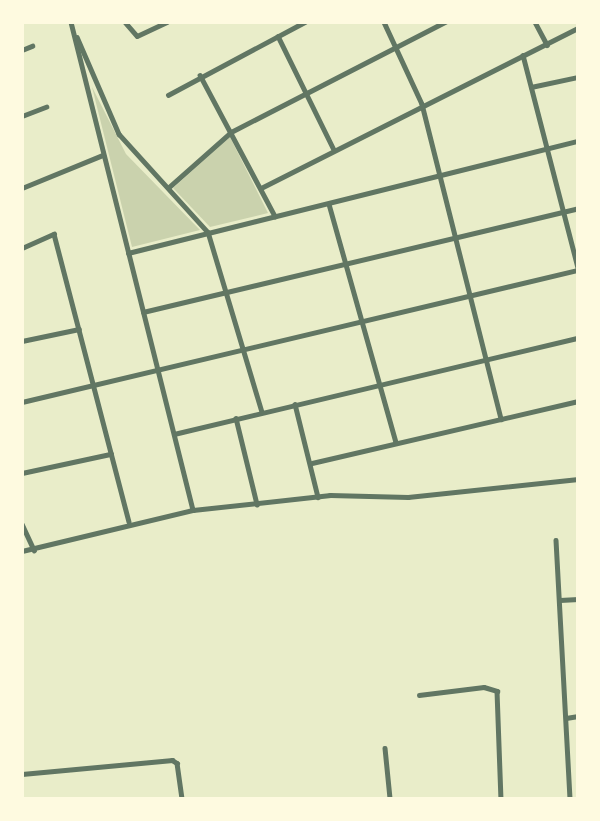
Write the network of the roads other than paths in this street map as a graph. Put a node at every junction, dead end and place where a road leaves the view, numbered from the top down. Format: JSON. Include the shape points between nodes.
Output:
{"nodes":[{"id":1,"x":125,"y":22,"type":"edge"},
{"id":2,"x":167,"y":22,"type":"edge"},
{"id":3,"x":305,"y":22,"type":"edge"},
{"id":4,"x":384,"y":22,"type":"edge"},
{"id":5,"x":445,"y":22,"type":"edge"},
{"id":6,"x":535,"y":22,"type":"edge"},
{"id":7,"x":72,"y":24,"type":"edge"},
{"id":8,"x":578,"y":28,"type":"edge"},
{"id":9,"x":278,"y":36,"type":"junction"},
{"id":10,"x":547,"y":45,"type":"junction"},
{"id":11,"x":32,"y":46,"type":"dead end"},
{"id":12,"x":397,"y":47,"type":"junction"},
{"id":13,"x":22,"y":50,"type":"edge"},
{"id":14,"x":523,"y":55,"type":"junction"},
{"id":15,"x":200,"y":75,"type":"junction"},
{"id":16,"x":578,"y":77,"type":"edge"},
{"id":17,"x":531,"y":87,"type":"junction"},
{"id":18,"x":307,"y":94,"type":"junction"},
{"id":19,"x":168,"y":95,"type":"dead end"},
{"id":20,"x":422,"y":104,"type":"junction"},
{"id":21,"x":46,"y":107,"type":"dead end"},
{"id":22,"x":22,"y":116,"type":"edge"},
{"id":23,"x":231,"y":132,"type":"junction"},
{"id":24,"x":578,"y":141,"type":"edge"},
{"id":25,"x":547,"y":148,"type":"junction"},
{"id":26,"x":334,"y":150,"type":"junction"},
{"id":27,"x":103,"y":155,"type":"junction"},
{"id":28,"x":440,"y":175,"type":"junction"},
{"id":29,"x":22,"y":188,"type":"edge"},
{"id":30,"x":168,"y":188,"type":"junction"},
{"id":31,"x":261,"y":188,"type":"junction"},
{"id":32,"x":329,"y":204,"type":"junction"},
{"id":33,"x":578,"y":208,"type":"edge"},
{"id":34,"x":564,"y":211,"type":"junction"},
{"id":35,"x":275,"y":216,"type":"junction"},
{"id":36,"x":208,"y":232,"type":"junction"},
{"id":37,"x":454,"y":238,"type":"junction"},
{"id":38,"x":22,"y":248,"type":"edge"},
{"id":39,"x":128,"y":253,"type":"junction"},
{"id":40,"x":347,"y":264,"type":"junction"},
{"id":41,"x":578,"y":269,"type":"edge"},
{"id":42,"x":227,"y":293,"type":"junction"},
{"id":43,"x":469,"y":296,"type":"junction"},
{"id":44,"x":143,"y":312,"type":"junction"},
{"id":45,"x":363,"y":321,"type":"junction"},
{"id":46,"x":79,"y":329,"type":"junction"},
{"id":47,"x":578,"y":339,"type":"edge"},
{"id":48,"x":22,"y":341,"type":"edge"},
{"id":49,"x":242,"y":350,"type":"junction"},
{"id":50,"x":488,"y":360,"type":"junction"},
{"id":51,"x":159,"y":370,"type":"junction"},
{"id":52,"x":378,"y":382,"type":"junction"},
{"id":53,"x":93,"y":385,"type":"junction"},
{"id":54,"x":578,"y":401,"type":"edge"},
{"id":55,"x":22,"y":402,"type":"edge"},
{"id":56,"x":295,"y":404,"type":"junction"},
{"id":57,"x":262,"y":412,"type":"junction"},
{"id":58,"x":236,"y":418,"type":"junction"},
{"id":59,"x":501,"y":419,"type":"junction"},
{"id":60,"x":174,"y":434,"type":"junction"},
{"id":61,"x":396,"y":443,"type":"junction"},
{"id":62,"x":111,"y":454,"type":"junction"},
{"id":63,"x":312,"y":463,"type":"junction"},
{"id":64,"x":22,"y":473,"type":"edge"},
{"id":65,"x":578,"y":479,"type":"edge"},
{"id":66,"x":318,"y":497,"type":"junction"},
{"id":67,"x":257,"y":504,"type":"junction"},
{"id":68,"x":193,"y":510,"type":"junction"},
{"id":69,"x":129,"y":521,"type":"junction"},
{"id":70,"x":22,"y":524,"type":"edge"},
{"id":71,"x":556,"y":540,"type":"dead end"},
{"id":72,"x":34,"y":550,"type":"junction"},
{"id":73,"x":22,"y":551,"type":"edge"},
{"id":74,"x":578,"y":599,"type":"edge"},
{"id":75,"x":560,"y":600,"type":"junction"},
{"id":76,"x":419,"y":695,"type":"dead end"},
{"id":77,"x":578,"y":716,"type":"edge"},
{"id":78,"x":566,"y":718,"type":"junction"},
{"id":79,"x":385,"y":748,"type":"dead end"},
{"id":80,"x":22,"y":774,"type":"edge"},
{"id":81,"x":182,"y":798,"type":"edge"},
{"id":82,"x":390,"y":798,"type":"edge"},
{"id":83,"x":501,"y":798,"type":"edge"},
{"id":84,"x":570,"y":798,"type":"edge"}],
"edges":[{"from":1,"to":2,"type":"street","via":[[133,36]]},
{"from":3,"to":9,"type":"street"},
{"from":4,"to":12,"type":"street"},
{"from":5,"to":12,"type":"street"},
{"from":6,"to":10,"type":"street"},
{"from":7,"to":27,"type":"street"},
{"from":7,"to":30,"type":"street","via":[[119,134]]},
{"from":8,"to":10,"type":"street"},
{"from":9,"to":15,"type":"street"},
{"from":9,"to":18,"type":"street"},
{"from":10,"to":14,"type":"street"},
{"from":11,"to":13,"type":"street"},
{"from":12,"to":18,"type":"street"},
{"from":12,"to":20,"type":"street"},
{"from":14,"to":17,"type":"street"},
{"from":14,"to":20,"type":"street"},
{"from":15,"to":19,"type":"street"},
{"from":15,"to":23,"type":"street"},
{"from":16,"to":17,"type":"street"},
{"from":17,"to":25,"type":"street"},
{"from":18,"to":23,"type":"street"},
{"from":18,"to":26,"type":"street"},
{"from":20,"to":26,"type":"street"},
{"from":20,"to":28,"type":"street"},
{"from":21,"to":22,"type":"street"},
{"from":23,"to":30,"type":"street"},
{"from":23,"to":31,"type":"street"},
{"from":24,"to":25,"type":"street"},
{"from":25,"to":28,"type":"street"},
{"from":25,"to":34,"type":"street"},
{"from":26,"to":31,"type":"street"},
{"from":27,"to":29,"type":"street"},
{"from":27,"to":39,"type":"street"},
{"from":28,"to":32,"type":"street"},
{"from":28,"to":37,"type":"street"},
{"from":30,"to":36,"type":"street"},
{"from":31,"to":35,"type":"street"},
{"from":32,"to":35,"type":"street"},
{"from":32,"to":40,"type":"street"},
{"from":33,"to":34,"type":"street"},
{"from":34,"to":37,"type":"street"},
{"from":34,"to":41,"type":"street"},
{"from":35,"to":36,"type":"street"},
{"from":36,"to":39,"type":"street"},
{"from":36,"to":42,"type":"street"},
{"from":37,"to":40,"type":"street"},
{"from":37,"to":43,"type":"street"},
{"from":38,"to":46,"type":"street","via":[[54,234]]},
{"from":39,"to":44,"type":"street"},
{"from":40,"to":42,"type":"street"},
{"from":40,"to":45,"type":"street"},
{"from":41,"to":43,"type":"street"},
{"from":42,"to":44,"type":"street"},
{"from":42,"to":49,"type":"street"},
{"from":43,"to":45,"type":"street"},
{"from":43,"to":50,"type":"street"},
{"from":44,"to":51,"type":"street"},
{"from":45,"to":49,"type":"street"},
{"from":45,"to":52,"type":"street"},
{"from":46,"to":48,"type":"street"},
{"from":46,"to":53,"type":"street"},
{"from":47,"to":50,"type":"street"},
{"from":49,"to":51,"type":"street"},
{"from":49,"to":57,"type":"street"},
{"from":50,"to":52,"type":"street"},
{"from":50,"to":59,"type":"street"},
{"from":51,"to":53,"type":"street"},
{"from":51,"to":60,"type":"street"},
{"from":52,"to":56,"type":"street"},
{"from":52,"to":61,"type":"street"},
{"from":53,"to":55,"type":"street"},
{"from":53,"to":62,"type":"street"},
{"from":54,"to":59,"type":"street"},
{"from":56,"to":57,"type":"street"},
{"from":56,"to":63,"type":"street"},
{"from":57,"to":58,"type":"street"},
{"from":58,"to":60,"type":"street"},
{"from":58,"to":67,"type":"street"},
{"from":59,"to":61,"type":"street"},
{"from":60,"to":68,"type":"street"},
{"from":61,"to":63,"type":"street"},
{"from":62,"to":64,"type":"street"},
{"from":62,"to":69,"type":"street"},
{"from":63,"to":66,"type":"street"},
{"from":65,"to":66,"type":"street","via":[[408,497]]},
{"from":66,"to":67,"type":"street"},
{"from":67,"to":68,"type":"street"},
{"from":68,"to":69,"type":"street"},
{"from":69,"to":72,"type":"street"},
{"from":70,"to":72,"type":"street"},
{"from":71,"to":75,"type":"street"},
{"from":72,"to":73,"type":"street"},
{"from":74,"to":75,"type":"street"},
{"from":75,"to":78,"type":"street"},
{"from":76,"to":83,"type":"street","via":[[484,687],[497,691]]},
{"from":77,"to":78,"type":"street"},
{"from":78,"to":84,"type":"street"},
{"from":79,"to":82,"type":"street"},
{"from":80,"to":81,"type":"street","via":[[172,760],[177,763]]}]}
